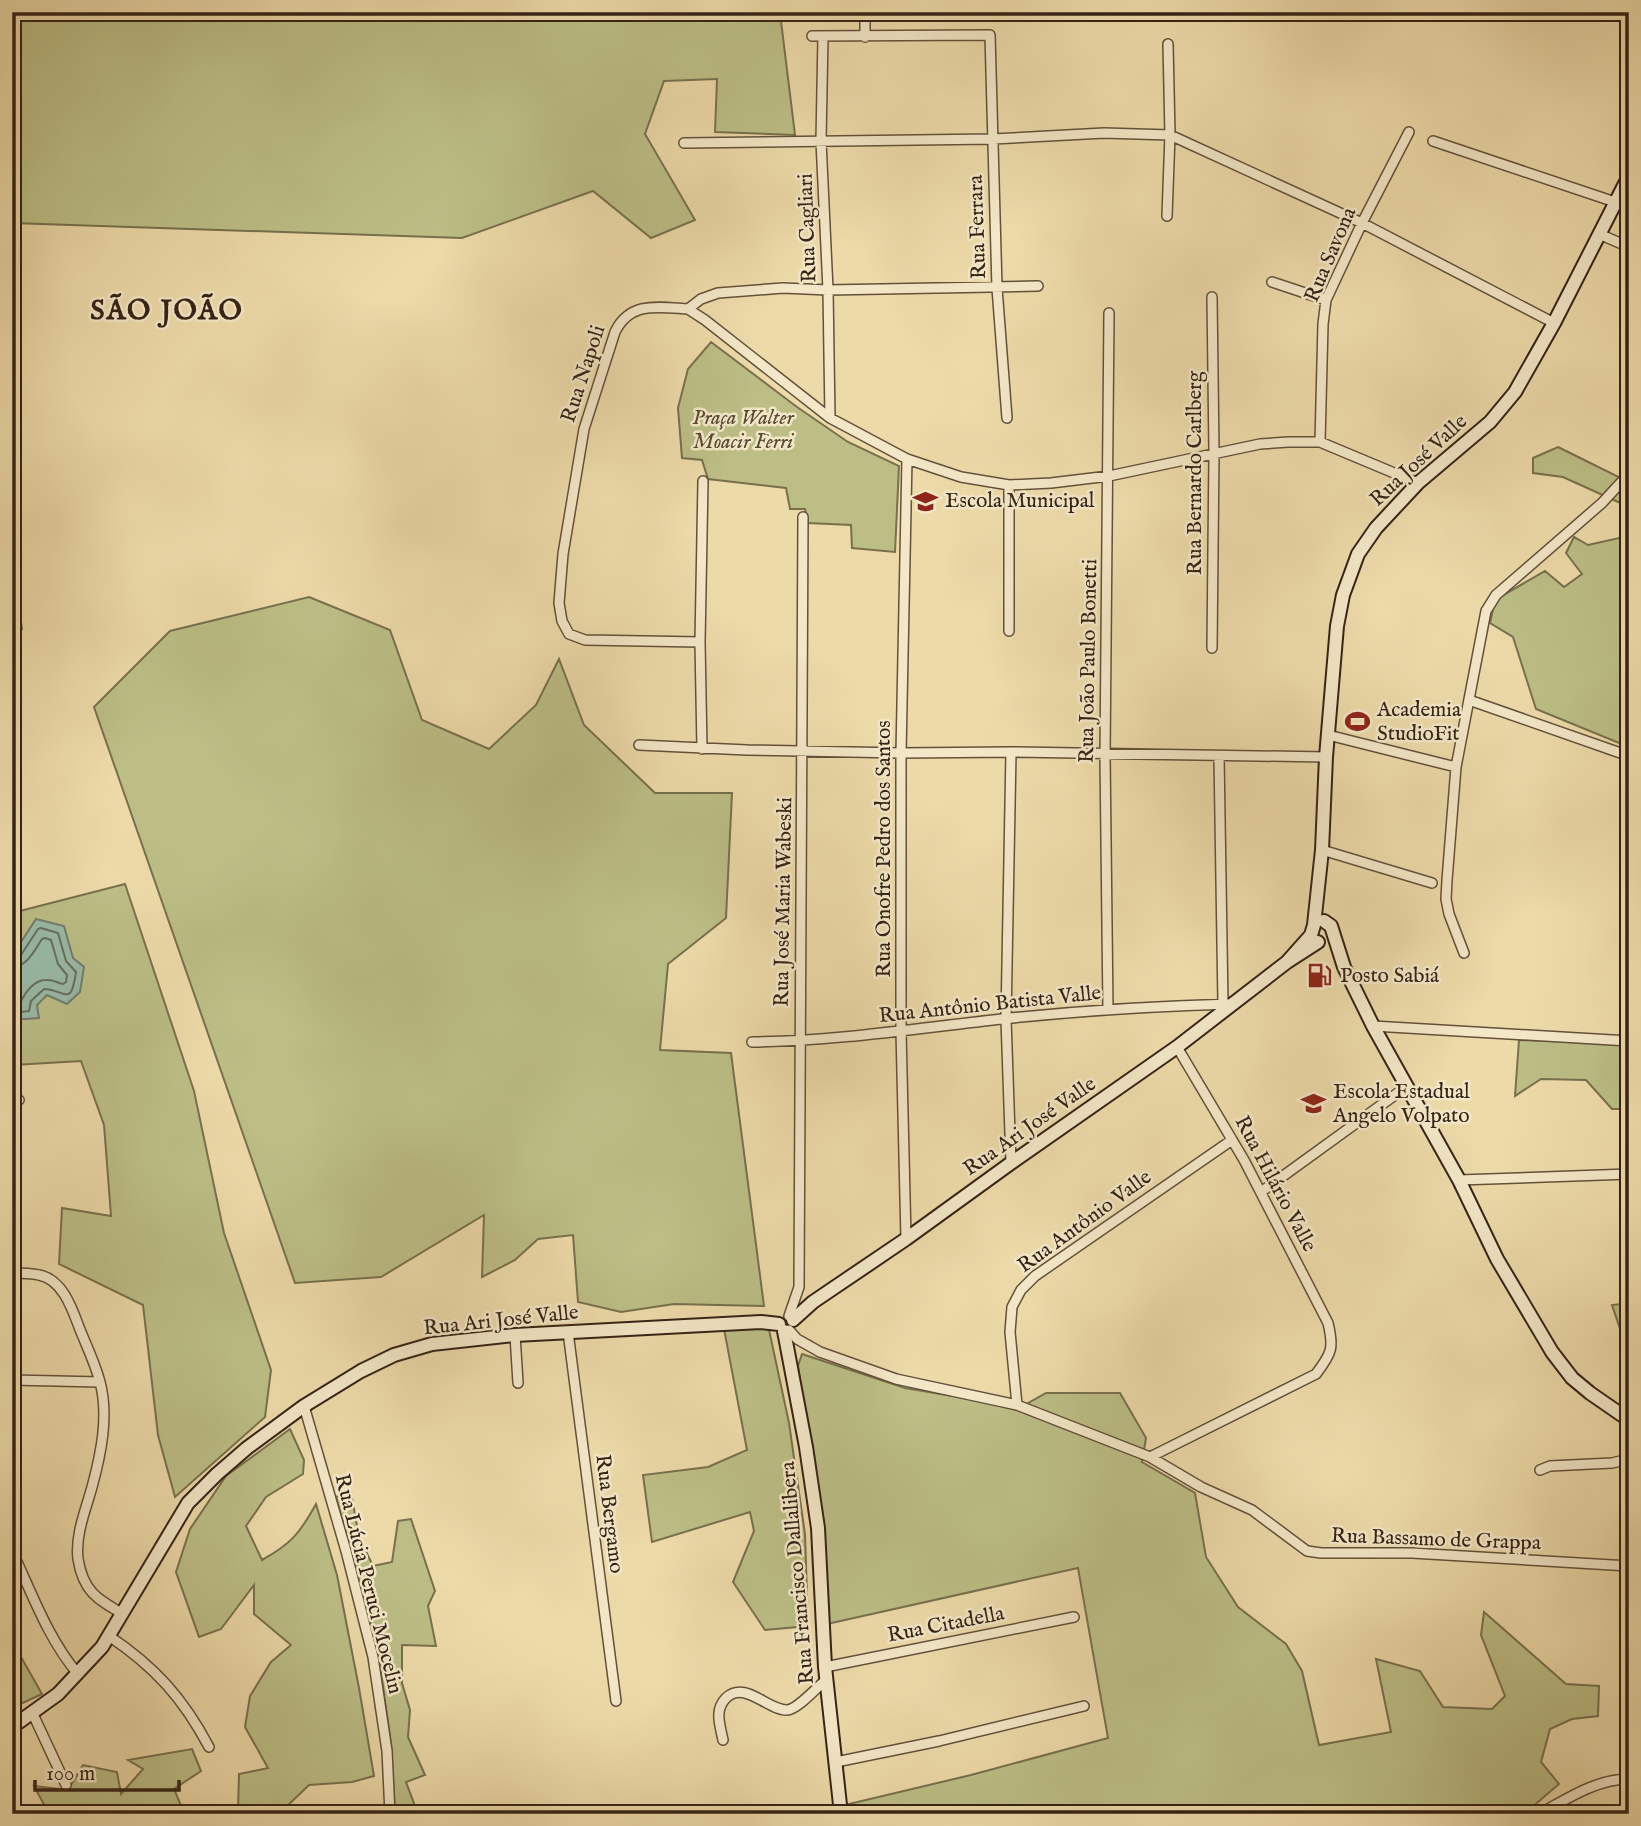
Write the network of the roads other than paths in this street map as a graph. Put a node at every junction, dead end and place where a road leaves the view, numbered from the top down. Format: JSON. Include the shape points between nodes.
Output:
{"nodes":[{"id":1,"x":865,"y":12,"type":"edge"},
{"id":2,"x":812,"y":36,"type":"dead end"},
{"id":3,"x":823,"y":36,"type":"junction"},
{"id":4,"x":865,"y":37,"type":"junction"},
{"id":5,"x":1168,"y":44,"type":"dead end"},
{"id":6,"x":1409,"y":132,"type":"dead end"},
{"id":7,"x":1170,"y":135,"type":"junction"},
{"id":8,"x":993,"y":139,"type":"junction"},
{"id":9,"x":821,"y":141,"type":"junction"},
{"id":10,"x":1433,"y":141,"type":"dead end"},
{"id":11,"x":684,"y":143,"type":"dead end"},
{"id":12,"x":1629,"y":176,"type":"edge"},
{"id":13,"x":1615,"y":202,"type":"junction"},
{"id":14,"x":1167,"y":216,"type":"dead end"},
{"id":15,"x":1362,"y":223,"type":"junction"},
{"id":16,"x":1599,"y":234,"type":"junction"},
{"id":17,"x":1629,"y":247,"type":"edge"},
{"id":18,"x":1272,"y":282,"type":"dead end"},
{"id":19,"x":1038,"y":286,"type":"dead end"},
{"id":20,"x":997,"y":288,"type":"junction"},
{"id":21,"x":828,"y":290,"type":"junction"},
{"id":22,"x":1212,"y":298,"type":"dead end"},
{"id":23,"x":1326,"y":300,"type":"junction"},
{"id":24,"x":688,"y":309,"type":"junction"},
{"id":25,"x":1109,"y":313,"type":"dead end"},
{"id":26,"x":1554,"y":323,"type":"junction"},
{"id":27,"x":830,"y":418,"type":"junction"},
{"id":28,"x":1007,"y":418,"type":"dead end"},
{"id":29,"x":1320,"y":442,"type":"junction"},
{"id":30,"x":1214,"y":453,"type":"junction"},
{"id":31,"x":907,"y":459,"type":"junction"},
{"id":32,"x":1109,"y":476,"type":"junction"},
{"id":33,"x":1625,"y":478,"type":"dead end"},
{"id":34,"x":702,"y":481,"type":"dead end"},
{"id":35,"x":1418,"y":483,"type":"junction"},
{"id":36,"x":1009,"y":485,"type":"junction"},
{"id":37,"x":803,"y":517,"type":"dead end"},
{"id":38,"x":1009,"y":631,"type":"dead end"},
{"id":39,"x":700,"y":642,"type":"junction"},
{"id":40,"x":1212,"y":648,"type":"dead end"},
{"id":41,"x":1469,"y":699,"type":"junction"},
{"id":42,"x":1328,"y":735,"type":"junction"},
{"id":43,"x":639,"y":745,"type":"dead end"},
{"id":44,"x":702,"y":749,"type":"junction"},
{"id":45,"x":803,"y":751,"type":"junction"},
{"id":46,"x":1011,"y":752,"type":"junction"},
{"id":47,"x":901,"y":753,"type":"junction"},
{"id":48,"x":1105,"y":755,"type":"junction"},
{"id":49,"x":1219,"y":756,"type":"junction"},
{"id":50,"x":1629,"y":756,"type":"edge"},
{"id":51,"x":1326,"y":757,"type":"junction"},
{"id":52,"x":1456,"y":767,"type":"junction"},
{"id":53,"x":1322,"y":850,"type":"junction"},
{"id":54,"x":1432,"y":883,"type":"dead end"},
{"id":55,"x":1321,"y":933,"type":"junction"},
{"id":56,"x":1464,"y":953,"type":"dead end"},
{"id":57,"x":1227,"y":1004,"type":"junction"},
{"id":58,"x":1108,"y":1010,"type":"junction"},
{"id":59,"x":1006,"y":1019,"type":"junction"},
{"id":60,"x":1373,"y":1026,"type":"junction"},
{"id":61,"x":901,"y":1031,"type":"junction"},
{"id":62,"x":1629,"y":1041,"type":"edge"},
{"id":63,"x":752,"y":1042,"type":"dead end"},
{"id":64,"x":800,"y":1042,"type":"junction"},
{"id":65,"x":1177,"y":1047,"type":"junction"},
{"id":66,"x":1406,"y":1087,"type":"junction"},
{"id":67,"x":1232,"y":1140,"type":"junction"},
{"id":68,"x":1011,"y":1163,"type":"junction"},
{"id":69,"x":1629,"y":1174,"type":"edge"},
{"id":70,"x":1458,"y":1180,"type":"junction"},
{"id":71,"x":1261,"y":1192,"type":"junction"},
{"id":72,"x":906,"y":1239,"type":"junction"},
{"id":73,"x":12,"y":1273,"type":"edge"},
{"id":74,"x":799,"y":1287,"type":"junction"},
{"id":75,"x":813,"y":1303,"type":"junction"},
{"id":76,"x":788,"y":1330,"type":"junction"},
{"id":77,"x":568,"y":1332,"type":"junction"},
{"id":78,"x":515,"y":1335,"type":"junction"},
{"id":79,"x":12,"y":1380,"type":"edge"},
{"id":80,"x":100,"y":1382,"type":"junction"},
{"id":81,"x":518,"y":1383,"type":"dead end"},
{"id":82,"x":1017,"y":1405,"type":"junction"},
{"id":83,"x":304,"y":1406,"type":"junction"},
{"id":84,"x":1629,"y":1420,"type":"edge"},
{"id":85,"x":1150,"y":1457,"type":"junction"},
{"id":86,"x":1629,"y":1459,"type":"edge"},
{"id":87,"x":1540,"y":1470,"type":"dead end"},
{"id":88,"x":12,"y":1551,"type":"edge"},
{"id":89,"x":1629,"y":1566,"type":"edge"},
{"id":90,"x":123,"y":1614,"type":"junction"},
{"id":91,"x":1074,"y":1617,"type":"dead end"},
{"id":92,"x":109,"y":1636,"type":"junction"},
{"id":93,"x":825,"y":1673,"type":"junction"},
{"id":94,"x":78,"y":1674,"type":"junction"},
{"id":95,"x":615,"y":1701,"type":"dead end"},
{"id":96,"x":1084,"y":1706,"type":"dead end"},
{"id":97,"x":32,"y":1712,"type":"junction"},
{"id":98,"x":12,"y":1727,"type":"edge"},
{"id":99,"x":723,"y":1740,"type":"dead end"},
{"id":100,"x":209,"y":1747,"type":"dead end"},
{"id":101,"x":835,"y":1762,"type":"junction"},
{"id":102,"x":1629,"y":1779,"type":"edge"},
{"id":103,"x":66,"y":1785,"type":"dead end"},
{"id":104,"x":390,"y":1814,"type":"edge"},
{"id":105,"x":841,"y":1814,"type":"edge"},
{"id":106,"x":1539,"y":1814,"type":"edge"}],
"edges":[{"from":1,"to":4,"type":"street"},
{"from":2,"to":3,"type":"street"},
{"from":3,"to":4,"type":"street"},
{"from":3,"to":9,"type":"street","name":"Rua Cagliari"},
{"from":4,"to":8,"type":"street","name":"Rua Ferrara","via":[[990,34]]},
{"from":5,"to":7,"type":"street"},
{"from":6,"to":15,"type":"street","name":"Rua Savona"},
{"from":7,"to":8,"type":"street"},
{"from":7,"to":14,"type":"street"},
{"from":7,"to":15,"type":"street"},
{"from":8,"to":9,"type":"street"},
{"from":8,"to":20,"type":"street","name":"Rua Ferrara"},
{"from":9,"to":11,"type":"street"},
{"from":9,"to":21,"type":"street","name":"Rua Cagliari"},
{"from":10,"to":13,"type":"street"},
{"from":12,"to":13,"type":"street","name":"Rua José Valle"},
{"from":13,"to":16,"type":"street","name":"Rua José Valle"},
{"from":15,"to":23,"type":"street","name":"Rua Savona"},
{"from":15,"to":26,"type":"street"},
{"from":16,"to":17,"type":"street"},
{"from":16,"to":26,"type":"street","name":"Rua José Valle"},
{"from":18,"to":23,"type":"street"},
{"from":19,"to":20,"type":"street"},
{"from":20,"to":21,"type":"street"},
{"from":20,"to":28,"type":"street","name":"Rua Ferrara"},
{"from":21,"to":24,"type":"street","via":[[718,293]]},
{"from":21,"to":27,"type":"street","name":"Rua Cagliari"},
{"from":22,"to":30,"type":"street","name":"Rua Bernardo Carlberg"},
{"from":23,"to":29,"type":"street","name":"Rua Savona"},
{"from":24,"to":27,"type":"street"},
{"from":24,"to":39,"type":"street","name":"Rua Napoli","via":[[632,311],[621,319],[615,332],[584,429],[559,603],[569,634],[585,640]]},
{"from":25,"to":32,"type":"street","name":"Rua João Paulo Bonetti"},
{"from":26,"to":35,"type":"street","name":"Rua José Valle","via":[[1515,392],[1490,422]]},
{"from":27,"to":31,"type":"street"},
{"from":29,"to":30,"type":"street","via":[[1260,444]]},
{"from":29,"to":35,"type":"street"},
{"from":30,"to":32,"type":"street"},
{"from":30,"to":40,"type":"street","name":"Rua Bernardo Carlberg"},
{"from":31,"to":36,"type":"street","via":[[961,477]]},
{"from":31,"to":47,"type":"street","name":"Rua Onofre Pedro dos Santos"},
{"from":32,"to":36,"type":"street"},
{"from":32,"to":48,"type":"street","name":"Rua João Paulo Bonetti"},
{"from":33,"to":41,"type":"street","via":[[1496,595],[1486,611]]},
{"from":34,"to":39,"type":"street"},
{"from":35,"to":42,"type":"street","name":"Rua José Valle","via":[[1358,554],[1343,595]]},
{"from":36,"to":38,"type":"street"},
{"from":37,"to":45,"type":"street","name":"Rua José Maria Wabeski"},
{"from":39,"to":44,"type":"street"},
{"from":41,"to":50,"type":"street"},
{"from":41,"to":52,"type":"street"},
{"from":42,"to":51,"type":"street","name":"Rua José Valle"},
{"from":42,"to":52,"type":"street"},
{"from":43,"to":44,"type":"street"},
{"from":44,"to":45,"type":"street"},
{"from":45,"to":47,"type":"street"},
{"from":45,"to":64,"type":"street","name":"Rua José Maria Wabeski"},
{"from":46,"to":47,"type":"street"},
{"from":46,"to":48,"type":"street"},
{"from":46,"to":59,"type":"street"},
{"from":47,"to":61,"type":"street","name":"Rua Onofre Pedro dos Santos"},
{"from":48,"to":49,"type":"street"},
{"from":48,"to":58,"type":"street","name":"Rua João Paulo Bonetti"},
{"from":49,"to":51,"type":"street"},
{"from":49,"to":57,"type":"street"},
{"from":51,"to":53,"type":"street","name":"Rua José Valle"},
{"from":52,"to":56,"type":"street","via":[[1446,899]]},
{"from":53,"to":54,"type":"street"},
{"from":53,"to":55,"type":"street","name":"Rua José Valle","via":[[1318,887]]},
{"from":55,"to":57,"type":"street","name":"Rua Ari José Valle"},
{"from":55,"to":60,"type":"street","name":"Rua José Valle"},
{"from":57,"to":58,"type":"street","name":"Rua Antônio Batista Valle"},
{"from":57,"to":65,"type":"street","name":"Rua Ari José Valle"},
{"from":58,"to":59,"type":"street","name":"Rua Antônio Batista Valle"},
{"from":59,"to":61,"type":"street","name":"Rua Antônio Batista Valle"},
{"from":59,"to":68,"type":"street"},
{"from":60,"to":62,"type":"street"},
{"from":60,"to":66,"type":"street","name":"Rua José Valle"},
{"from":61,"to":64,"type":"street","name":"Rua Antônio Batista Valle"},
{"from":61,"to":72,"type":"street","name":"Rua Onofre Pedro dos Santos"},
{"from":63,"to":64,"type":"street","name":"Rua Antônio Batista Valle"},
{"from":64,"to":74,"type":"street","name":"Rua José Maria Wabeski"},
{"from":65,"to":67,"type":"street","name":"Rua Hilário Valle"},
{"from":65,"to":68,"type":"street","name":"Rua Ari José Valle"},
{"from":66,"to":70,"type":"street","name":"Rua José Valle"},
{"from":66,"to":71,"type":"street"},
{"from":67,"to":71,"type":"street","name":"Rua Hilário Valle"},
{"from":67,"to":82,"type":"street","name":"Rua Antônio Valle","via":[[1021,1290],[1012,1307],[1010,1332]]},
{"from":68,"to":72,"type":"street","name":"Rua Ari José Valle"},
{"from":69,"to":70,"type":"street"},
{"from":70,"to":84,"type":"street","name":"Rua José Valle","via":[[1497,1259],[1552,1352],[1572,1378]]},
{"from":71,"to":85,"type":"street","name":"Rua Hilário Valle","via":[[1328,1323],[1332,1343],[1326,1361],[1316,1374]]},
{"from":72,"to":75,"type":"street","name":"Rua Ari José Valle"},
{"from":73,"to":80,"type":"street","via":[[42,1275],[59,1287],[72,1307]]},
{"from":74,"to":75,"type":"street"},
{"from":74,"to":76,"type":"street","name":"Rua José Maria Wabeski"},
{"from":75,"to":76,"type":"street","name":"Rua Ari José Valle"},
{"from":76,"to":77,"type":"street","name":"Rua Ari José Valle","via":[[761,1322]]},
{"from":76,"to":82,"type":"street","name":"Rua Bassamo de Grappa","via":[[820,1352],[896,1379]]},
{"from":76,"to":93,"type":"street","name":"Rua Francisco Dallalibera","via":[[818,1528]]},
{"from":77,"to":78,"type":"street","name":"Rua Ari José Valle"},
{"from":77,"to":95,"type":"street","name":"Rua Bergamo"},
{"from":78,"to":81,"type":"street"},
{"from":78,"to":83,"type":"street","name":"Rua Ari José Valle","via":[[432,1344],[394,1355]]},
{"from":79,"to":80,"type":"street"},
{"from":80,"to":90,"type":"street","via":[[102,1447],[78,1541],[78,1559],[91,1594]]},
{"from":82,"to":85,"type":"street","name":"Rua Bassamo de Grappa"},
{"from":83,"to":90,"type":"street","name":"Rua Ari José Valle","via":[[247,1448],[188,1503]]},
{"from":83,"to":104,"type":"street","name":"Rua Lúcia Peruci Mocelin","via":[[373,1657],[387,1751]]},
{"from":85,"to":89,"type":"street","name":"Rua Bassamo de Grappa","via":[[1252,1510],[1307,1551]]},
{"from":86,"to":87,"type":"street"},
{"from":88,"to":94,"type":"street","via":[[52,1637]]},
{"from":90,"to":92,"type":"street","name":"Rua Ari José Valle"},
{"from":91,"to":93,"type":"street","name":"Rua Citadella"},
{"from":92,"to":94,"type":"street","name":"Rua Ari José Valle"},
{"from":92,"to":100,"type":"street","via":[[168,1685]]},
{"from":93,"to":99,"type":"street","via":[[796,1708],[786,1710],[743,1692],[731,1694],[721,1703],[718,1715]]},
{"from":93,"to":101,"type":"street","name":"Rua Francisco Dallalibera"},
{"from":94,"to":97,"type":"street","name":"Rua Ari José Valle"},
{"from":96,"to":101,"type":"street"},
{"from":97,"to":98,"type":"street","name":"Rua Ari José Valle"},
{"from":97,"to":103,"type":"street"},
{"from":101,"to":105,"type":"street","name":"Rua Francisco Dallalibera"},
{"from":102,"to":106,"type":"street","via":[[1595,1785]]}]}
